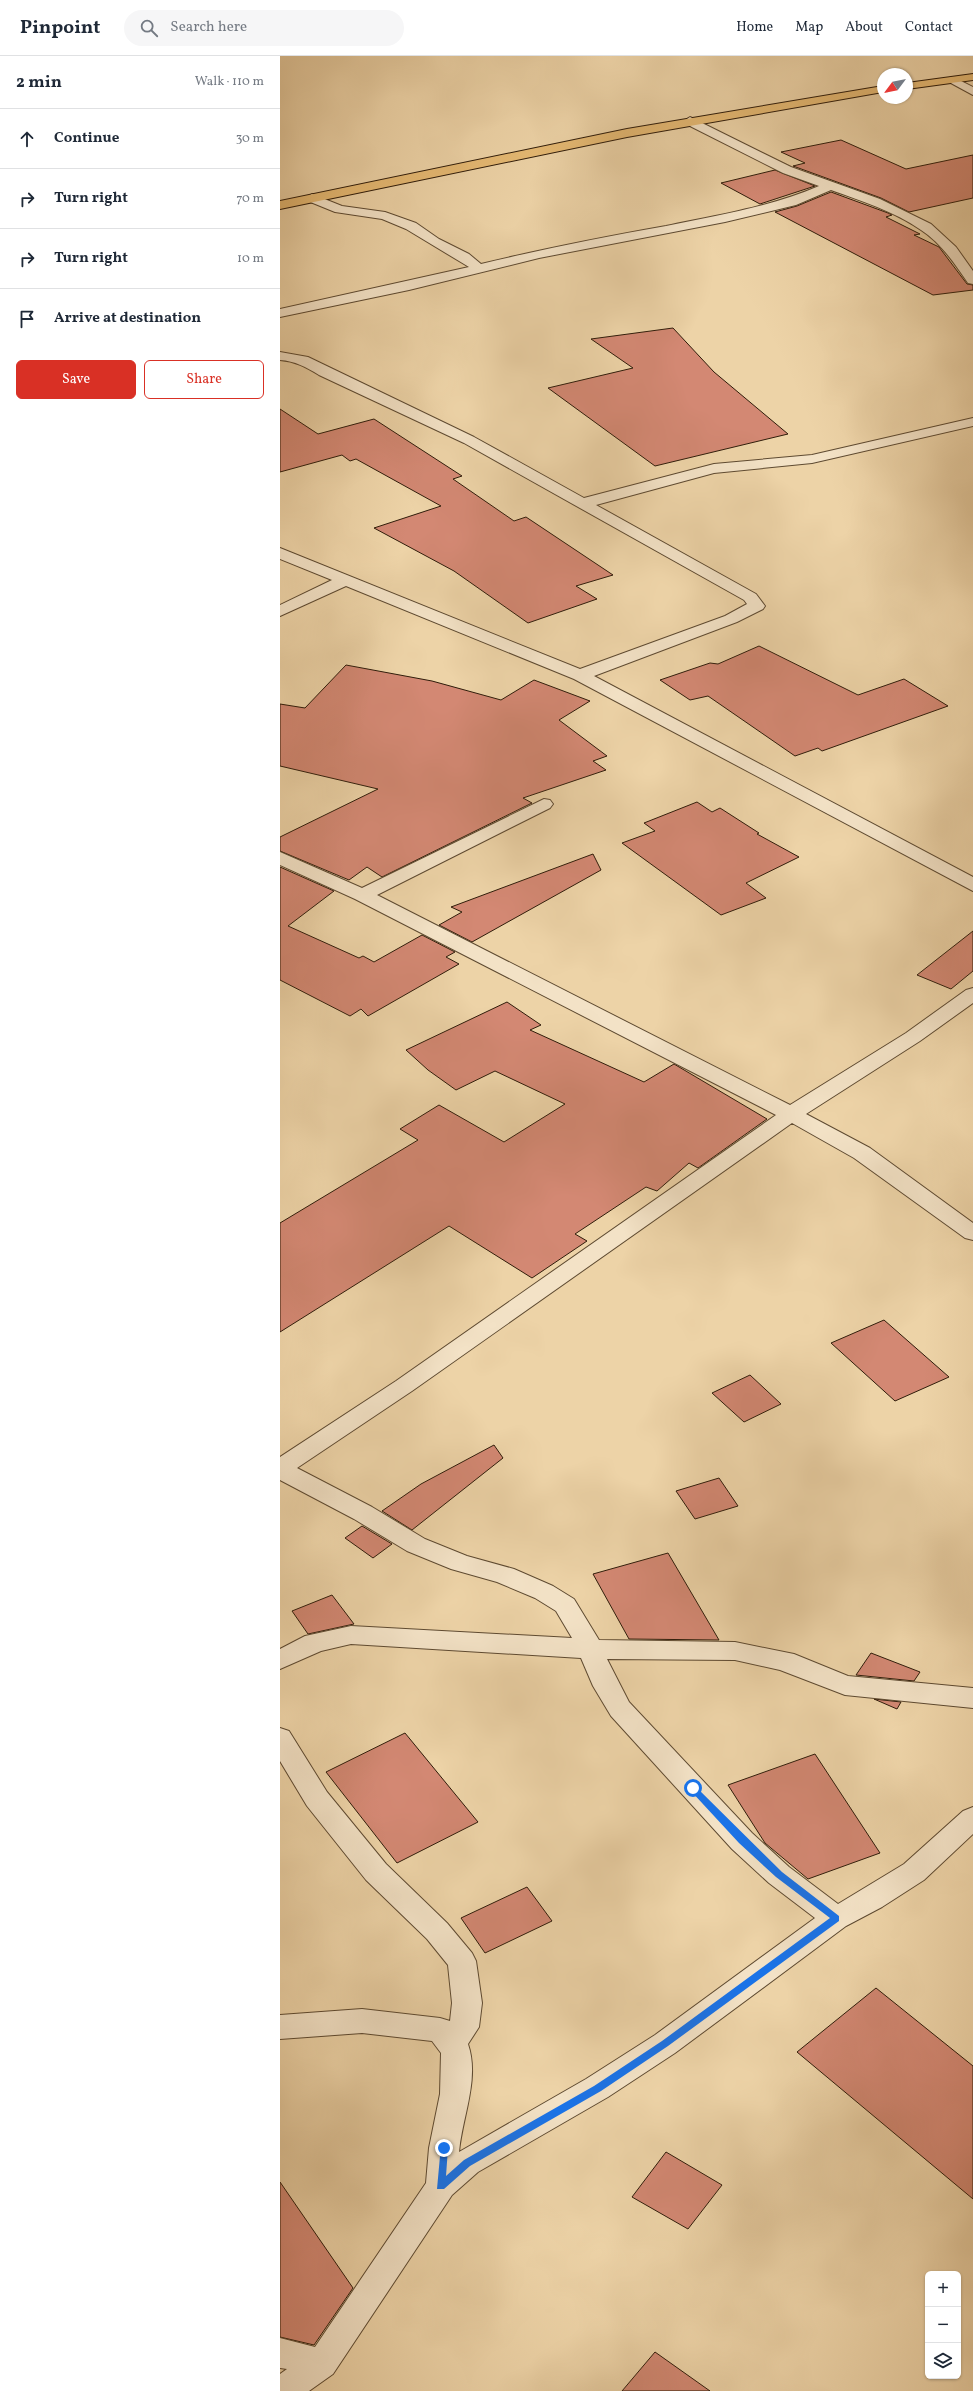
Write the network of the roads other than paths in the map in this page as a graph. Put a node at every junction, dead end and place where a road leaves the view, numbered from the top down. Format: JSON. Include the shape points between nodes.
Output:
{"nodes":[{"id":1,"x":973,"y":77,"type":"edge"},
{"id":2,"x":953,"y":80,"type":"junction"},
{"id":3,"x":913,"y":85,"type":"edge"},
{"id":4,"x":877,"y":90,"type":"edge"},
{"id":5,"x":973,"y":92,"type":"edge"},
{"id":6,"x":690,"y":121,"type":"junction"},
{"id":7,"x":829,"y":186,"type":"junction"},
{"id":8,"x":312,"y":198,"type":"junction"},
{"id":9,"x":280,"y":205,"type":"edge"},
{"id":10,"x":478,"y":268,"type":"junction"},
{"id":11,"x":973,"y":280,"type":"edge"},
{"id":12,"x":280,"y":313,"type":"edge"},
{"id":13,"x":280,"y":356,"type":"edge"},
{"id":14,"x":973,"y":422,"type":"edge"},
{"id":15,"x":584,"y":503,"type":"junction"},
{"id":16,"x":280,"y":553,"type":"edge"},
{"id":17,"x":345,"y":580,"type":"junction"},
{"id":18,"x":280,"y":611,"type":"edge"},
{"id":19,"x":580,"y":675,"type":"junction"},
{"id":20,"x":544,"y":804,"type":"dead end"},
{"id":21,"x":280,"y":858,"type":"edge"},
{"id":22,"x":973,"y":885,"type":"edge"},
{"id":23,"x":362,"y":895,"type":"junction"},
{"id":24,"x":973,"y":994,"type":"edge"},
{"id":25,"x":791,"y":1114,"type":"junction"},
{"id":26,"x":973,"y":1233,"type":"edge"},
{"id":27,"x":280,"y":1469,"type":"edge"},
{"id":28,"x":590,"y":1649,"type":"junction"},
{"id":29,"x":280,"y":1659,"type":"edge"},
{"id":30,"x":973,"y":1698,"type":"edge"},
{"id":31,"x":280,"y":1738,"type":"edge"},
{"id":32,"x":973,"y":1818,"type":"edge"},
{"id":33,"x":836,"y":1918,"type":"junction"},
{"id":34,"x":280,"y":2027,"type":"edge"},
{"id":35,"x":452,"y":2042,"type":"junction"},
{"id":36,"x":441,"y":2186,"type":"junction"},
{"id":37,"x":280,"y":2353,"type":"edge"},
{"id":38,"x":322,"y":2364,"type":"junction"},
{"id":39,"x":282,"y":2391,"type":"edge"}],
"edges":[{"from":1,"to":2,"type":"main road"},
{"from":2,"to":3,"type":"main road"},
{"from":2,"to":5,"type":"street"},
{"from":4,"to":6,"type":"main road"},
{"from":6,"to":7,"type":"street","via":[[787,170]]},
{"from":6,"to":8,"type":"main road"},
{"from":7,"to":10,"type":"street","via":[[792,202],[725,218]]},
{"from":7,"to":11,"type":"street","via":[[876,202],[926,227],[950,250]]},
{"from":8,"to":9,"type":"main road"},
{"from":8,"to":10,"type":"street","via":[[339,209],[385,216],[411,226]]},
{"from":10,"to":12,"type":"street","via":[[409,286]]},
{"from":13,"to":15,"type":"street","via":[[295,356],[308,361],[324,372],[468,440]]},
{"from":14,"to":15,"type":"street","via":[[812,458],[714,469]]},
{"from":15,"to":19,"type":"street","via":[[750,597],[758,606]]},
{"from":16,"to":17,"type":"street"},
{"from":17,"to":18,"type":"street"},
{"from":17,"to":19,"type":"street"},
{"from":19,"to":22,"type":"street"},
{"from":20,"to":23,"type":"street"},
{"from":21,"to":23,"type":"street"},
{"from":23,"to":25,"type":"street"},
{"from":24,"to":25,"type":"street","via":[[913,1037]]},
{"from":25,"to":26,"type":"street","via":[[862,1153]]},
{"from":25,"to":27,"type":"street","via":[[404,1386]]},
{"from":27,"to":28,"type":"street","via":[[363,1513],[416,1545],[460,1563],[505,1575],[565,1604]]},
{"from":28,"to":29,"type":"street","via":[[352,1635],[314,1643]]},
{"from":28,"to":30,"type":"street","via":[[735,1651],[784,1661],[845,1686]]},
{"from":28,"to":33,"type":"street","via":[[606,1686],[620,1709],[742,1840],[779,1875]]},
{"from":31,"to":35,"type":"street","via":[[326,1811],[376,1872],[437,1930],[462,1961],[467,2003],[465,2021],[464,2027]]},
{"from":32,"to":33,"type":"street","via":[[914,1872]]},
{"from":33,"to":36,"type":"street","via":[[665,2044],[597,2088],[467,2163]]},
{"from":34,"to":35,"type":"street","via":[[362,2021],[440,2030]]},
{"from":35,"to":36,"type":"street","via":[[456,2053],[455,2094],[444,2148]]},
{"from":36,"to":38,"type":"street"},
{"from":37,"to":38,"type":"street"},
{"from":38,"to":39,"type":"street"}]}
